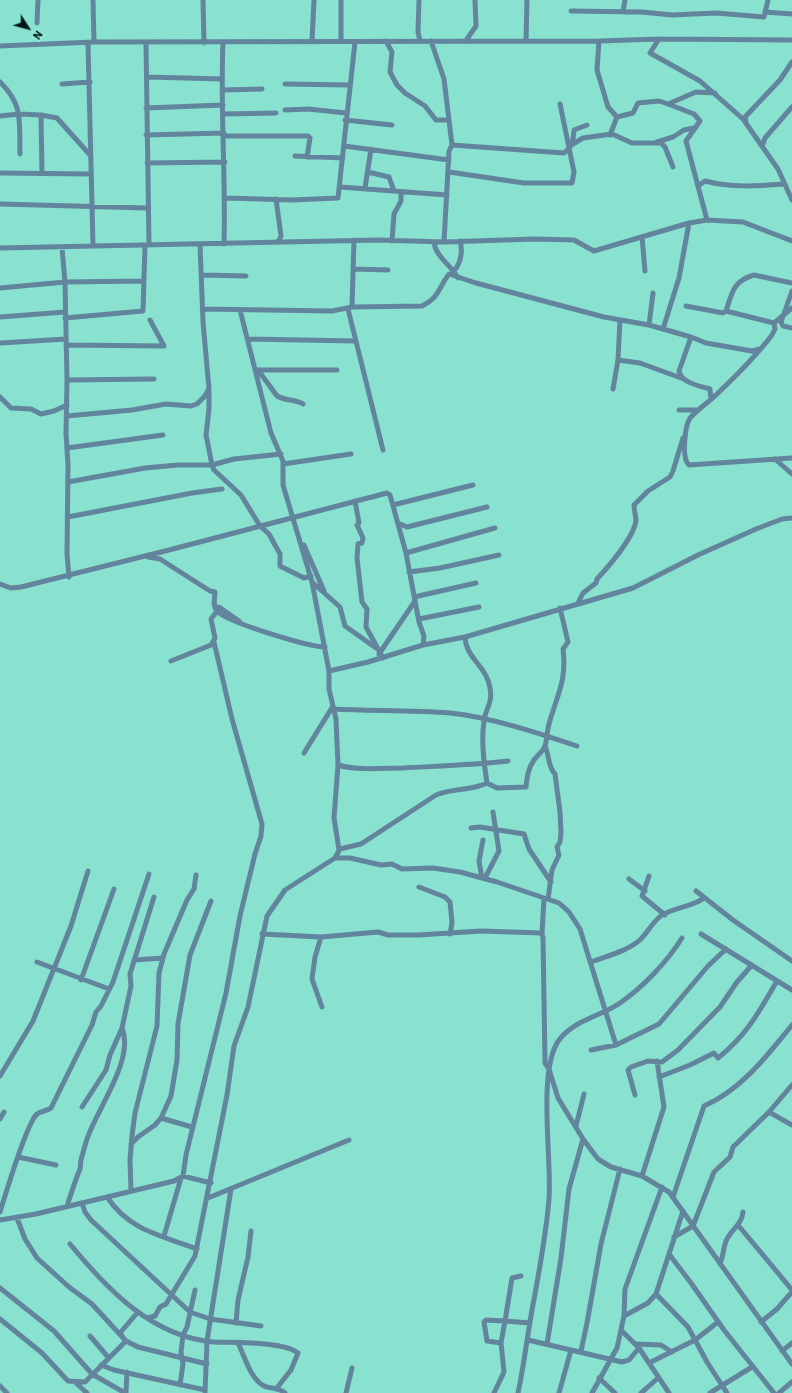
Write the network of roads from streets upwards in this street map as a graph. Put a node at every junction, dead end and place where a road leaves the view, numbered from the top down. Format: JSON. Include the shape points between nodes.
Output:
{"nodes":[{"id":1,"x":38,"y":0,"type":"edge"},
{"id":2,"x":94,"y":0,"type":"edge"},
{"id":3,"x":203,"y":0,"type":"edge"},
{"id":4,"x":314,"y":0,"type":"edge"},
{"id":5,"x":341,"y":0,"type":"edge"},
{"id":6,"x":419,"y":0,"type":"edge"},
{"id":7,"x":475,"y":0,"type":"edge"},
{"id":8,"x":527,"y":0,"type":"edge"},
{"id":9,"x":625,"y":0,"type":"edge"},
{"id":10,"x":768,"y":0,"type":"edge"},
{"id":11,"x":571,"y":11,"type":"dead end"},
{"id":12,"x":625,"y":12,"type":"junction"},
{"id":13,"x":765,"y":12,"type":"junction"},
{"id":14,"x":792,"y":14,"type":"edge"},
{"id":15,"x":37,"y":23,"type":"dead end"},
{"id":16,"x":659,"y":39,"type":"junction"},
{"id":17,"x":792,"y":40,"type":"edge"},
{"id":18,"x":386,"y":41,"type":"junction"},
{"id":19,"x":420,"y":41,"type":"junction"},
{"id":20,"x":431,"y":41,"type":"junction"},
{"id":21,"x":468,"y":41,"type":"junction"},
{"id":22,"x":526,"y":41,"type":"junction"},
{"id":23,"x":599,"y":41,"type":"junction"},
{"id":24,"x":146,"y":42,"type":"junction"},
{"id":25,"x":312,"y":42,"type":"junction"},
{"id":26,"x":340,"y":42,"type":"junction"},
{"id":27,"x":355,"y":42,"type":"junction"},
{"id":28,"x":91,"y":43,"type":"junction"},
{"id":29,"x":204,"y":43,"type":"junction"},
{"id":30,"x":223,"y":43,"type":"junction"},
{"id":31,"x":0,"y":46,"type":"edge"},
{"id":32,"x":792,"y":62,"type":"edge"},
{"id":33,"x":148,"y":77,"type":"junction"},
{"id":34,"x":222,"y":79,"type":"junction"},
{"id":35,"x":0,"y":82,"type":"edge"},
{"id":36,"x":90,"y":82,"type":"junction"},
{"id":37,"x":62,"y":84,"type":"dead end"},
{"id":38,"x":285,"y":84,"type":"dead end"},
{"id":39,"x":349,"y":85,"type":"junction"},
{"id":40,"x":262,"y":89,"type":"dead end"},
{"id":41,"x":222,"y":90,"type":"junction"},
{"id":42,"x":715,"y":93,"type":"junction"},
{"id":43,"x":560,"y":104,"type":"dead end"},
{"id":44,"x":668,"y":104,"type":"junction"},
{"id":45,"x":222,"y":105,"type":"junction"},
{"id":46,"x":792,"y":107,"type":"edge"},
{"id":47,"x":146,"y":108,"type":"junction"},
{"id":48,"x":285,"y":110,"type":"dead end"},
{"id":49,"x":276,"y":113,"type":"dead end"},
{"id":50,"x":346,"y":113,"type":"junction"},
{"id":51,"x":20,"y":114,"type":"junction"},
{"id":52,"x":223,"y":114,"type":"junction"},
{"id":53,"x":41,"y":115,"type":"junction"},
{"id":54,"x":0,"y":116,"type":"edge"},
{"id":55,"x":617,"y":117,"type":"junction"},
{"id":56,"x":345,"y":120,"type":"junction"},
{"id":57,"x":448,"y":120,"type":"junction"},
{"id":58,"x":746,"y":124,"type":"junction"},
{"id":59,"x":392,"y":125,"type":"dead end"},
{"id":60,"x":587,"y":125,"type":"dead end"},
{"id":61,"x":694,"y":128,"type":"junction"},
{"id":62,"x":146,"y":135,"type":"junction"},
{"id":63,"x":224,"y":135,"type":"junction"},
{"id":64,"x":610,"y":135,"type":"junction"},
{"id":65,"x":655,"y":143,"type":"junction"},
{"id":66,"x":452,"y":144,"type":"junction"},
{"id":67,"x":763,"y":144,"type":"junction"},
{"id":68,"x":344,"y":146,"type":"junction"},
{"id":69,"x":572,"y":146,"type":"junction"},
{"id":70,"x":371,"y":149,"type":"junction"},
{"id":71,"x":20,"y":154,"type":"dead end"},
{"id":72,"x":90,"y":155,"type":"junction"},
{"id":73,"x":295,"y":156,"type":"dead end"},
{"id":74,"x":307,"y":157,"type":"junction"},
{"id":75,"x":342,"y":158,"type":"junction"},
{"id":76,"x":449,"y":160,"type":"junction"},
{"id":77,"x":225,"y":162,"type":"junction"},
{"id":78,"x":148,"y":163,"type":"junction"},
{"id":79,"x":672,"y":167,"type":"dead end"},
{"id":80,"x":0,"y":172,"type":"edge"},
{"id":81,"x":368,"y":172,"type":"junction"},
{"id":82,"x":449,"y":172,"type":"junction"},
{"id":83,"x":42,"y":173,"type":"junction"},
{"id":84,"x":90,"y":174,"type":"junction"},
{"id":85,"x":784,"y":184,"type":"junction"},
{"id":86,"x":698,"y":186,"type":"junction"},
{"id":87,"x":340,"y":187,"type":"junction"},
{"id":88,"x":365,"y":188,"type":"junction"},
{"id":89,"x":394,"y":191,"type":"junction"},
{"id":90,"x":401,"y":192,"type":"junction"},
{"id":91,"x":447,"y":195,"type":"junction"},
{"id":92,"x":226,"y":198,"type":"junction"},
{"id":93,"x":276,"y":199,"type":"junction"},
{"id":94,"x":792,"y":200,"type":"edge"},
{"id":95,"x":0,"y":204,"type":"edge"},
{"id":96,"x":93,"y":206,"type":"junction"},
{"id":97,"x":147,"y":208,"type":"junction"},
{"id":98,"x":707,"y":220,"type":"junction"},
{"id":99,"x":689,"y":223,"type":"junction"},
{"id":100,"x":642,"y":237,"type":"junction"},
{"id":101,"x":354,"y":240,"type":"junction"},
{"id":102,"x":392,"y":241,"type":"junction"},
{"id":103,"x":460,"y":241,"type":"junction"},
{"id":104,"x":792,"y":241,"type":"edge"},
{"id":105,"x":278,"y":242,"type":"junction"},
{"id":106,"x":434,"y":242,"type":"junction"},
{"id":107,"x":444,"y":242,"type":"junction"},
{"id":108,"x":200,"y":244,"type":"junction"},
{"id":109,"x":224,"y":244,"type":"junction"},
{"id":110,"x":147,"y":245,"type":"junction"},
{"id":111,"x":93,"y":246,"type":"junction"},
{"id":112,"x":0,"y":248,"type":"edge"},
{"id":113,"x":62,"y":248,"type":"junction"},
{"id":114,"x":353,"y":269,"type":"junction"},
{"id":115,"x":388,"y":270,"type":"dead end"},
{"id":116,"x":454,"y":271,"type":"junction"},
{"id":117,"x":645,"y":271,"type":"dead end"},
{"id":118,"x":449,"y":274,"type":"junction"},
{"id":119,"x":202,"y":275,"type":"junction"},
{"id":120,"x":246,"y":276,"type":"dead end"},
{"id":121,"x":458,"y":278,"type":"junction"},
{"id":122,"x":144,"y":281,"type":"junction"},
{"id":123,"x":65,"y":282,"type":"junction"},
{"id":124,"x":792,"y":283,"type":"edge"},
{"id":125,"x":0,"y":288,"type":"edge"},
{"id":126,"x":792,"y":291,"type":"edge"},
{"id":127,"x":653,"y":293,"type":"dead end"},
{"id":128,"x":686,"y":306,"type":"dead end"},
{"id":129,"x":350,"y":308,"type":"junction"},
{"id":130,"x":792,"y":308,"type":"edge"},
{"id":131,"x":203,"y":309,"type":"junction"},
{"id":132,"x":240,"y":310,"type":"junction"},
{"id":133,"x":726,"y":311,"type":"junction"},
{"id":134,"x":65,"y":312,"type":"junction"},
{"id":135,"x":786,"y":312,"type":"junction"},
{"id":136,"x":0,"y":317,"type":"edge"},
{"id":137,"x":65,"y":318,"type":"junction"},
{"id":138,"x":150,"y":320,"type":"dead end"},
{"id":139,"x":620,"y":320,"type":"junction"},
{"id":140,"x":774,"y":323,"type":"junction"},
{"id":141,"x":649,"y":325,"type":"junction"},
{"id":142,"x":792,"y":328,"type":"edge"},
{"id":143,"x":663,"y":329,"type":"junction"},
{"id":144,"x":691,"y":337,"type":"junction"},
{"id":145,"x":66,"y":339,"type":"junction"},
{"id":146,"x":248,"y":339,"type":"junction"},
{"id":147,"x":356,"y":340,"type":"junction"},
{"id":148,"x":0,"y":343,"type":"edge"},
{"id":149,"x":66,"y":346,"type":"junction"},
{"id":150,"x":760,"y":349,"type":"junction"},
{"id":151,"x":618,"y":360,"type":"junction"},
{"id":152,"x":257,"y":370,"type":"junction"},
{"id":153,"x":337,"y":370,"type":"dead end"},
{"id":154,"x":681,"y":378,"type":"junction"},
{"id":155,"x":154,"y":379,"type":"dead end"},
{"id":156,"x":68,"y":380,"type":"junction"},
{"id":157,"x":208,"y":388,"type":"junction"},
{"id":158,"x":613,"y":388,"type":"dead end"},
{"id":159,"x":0,"y":397,"type":"edge"},
{"id":160,"x":711,"y":399,"type":"junction"},
{"id":161,"x":303,"y":404,"type":"dead end"},
{"id":162,"x":67,"y":405,"type":"junction"},
{"id":163,"x":679,"y":410,"type":"dead end"},
{"id":164,"x":698,"y":410,"type":"junction"},
{"id":165,"x":67,"y":416,"type":"junction"},
{"id":166,"x":163,"y":435,"type":"dead end"},
{"id":167,"x":685,"y":436,"type":"junction"},
{"id":168,"x":67,"y":448,"type":"junction"},
{"id":169,"x":382,"y":450,"type":"dead end"},
{"id":170,"x":281,"y":454,"type":"junction"},
{"id":171,"x":351,"y":454,"type":"dead end"},
{"id":172,"x":792,"y":458,"type":"edge"},
{"id":173,"x":775,"y":459,"type":"junction"},
{"id":174,"x":283,"y":464,"type":"junction"},
{"id":175,"x":212,"y":465,"type":"junction"},
{"id":176,"x":792,"y":474,"type":"edge"},
{"id":177,"x":68,"y":482,"type":"junction"},
{"id":178,"x":473,"y":485,"type":"dead end"},
{"id":179,"x":222,"y":489,"type":"dead end"},
{"id":180,"x":361,"y":499,"type":"junction"},
{"id":181,"x":355,"y":501,"type":"junction"},
{"id":182,"x":393,"y":505,"type":"junction"},
{"id":183,"x":488,"y":507,"type":"dead end"},
{"id":184,"x":357,"y":514,"type":"junction"},
{"id":185,"x":294,"y":517,"type":"junction"},
{"id":186,"x":68,"y":518,"type":"junction"},
{"id":187,"x":792,"y":518,"type":"edge"},
{"id":188,"x":398,"y":523,"type":"junction"},
{"id":189,"x":260,"y":526,"type":"junction"},
{"id":190,"x":495,"y":528,"type":"dead end"},
{"id":191,"x":300,"y":540,"type":"junction"},
{"id":192,"x":406,"y":553,"type":"junction"},
{"id":193,"x":499,"y":555,"type":"dead end"},
{"id":194,"x":141,"y":556,"type":"junction"},
{"id":195,"x":409,"y":572,"type":"junction"},
{"id":196,"x":311,"y":576,"type":"junction"},
{"id":197,"x":69,"y":577,"type":"junction"},
{"id":198,"x":312,"y":582,"type":"junction"},
{"id":199,"x":476,"y":583,"type":"dead end"},
{"id":200,"x":0,"y":584,"type":"edge"},
{"id":201,"x":324,"y":592,"type":"junction"},
{"id":202,"x":414,"y":599,"type":"junction"},
{"id":203,"x":578,"y":603,"type":"junction"},
{"id":204,"x":479,"y":608,"type":"dead end"},
{"id":205,"x":560,"y":608,"type":"junction"},
{"id":206,"x":216,"y":610,"type":"junction"},
{"id":207,"x":419,"y":619,"type":"junction"},
{"id":208,"x":465,"y":636,"type":"junction"},
{"id":209,"x":214,"y":642,"type":"junction"},
{"id":210,"x":423,"y":645,"type":"junction"},
{"id":211,"x":318,"y":647,"type":"junction"},
{"id":212,"x":325,"y":647,"type":"junction"},
{"id":213,"x":378,"y":650,"type":"junction"},
{"id":214,"x":326,"y":654,"type":"junction"},
{"id":215,"x":380,"y":658,"type":"junction"},
{"id":216,"x":171,"y":661,"type":"dead end"},
{"id":217,"x":329,"y":671,"type":"junction"},
{"id":218,"x":333,"y":707,"type":"junction"},
{"id":219,"x":484,"y":720,"type":"junction"},
{"id":220,"x":546,"y":736,"type":"junction"},
{"id":221,"x":545,"y":746,"type":"junction"},
{"id":222,"x":577,"y":746,"type":"dead end"},
{"id":223,"x":304,"y":753,"type":"dead end"},
{"id":224,"x":508,"y":761,"type":"dead end"},
{"id":225,"x":484,"y":764,"type":"junction"},
{"id":226,"x":338,"y":765,"type":"junction"},
{"id":227,"x":487,"y":783,"type":"junction"},
{"id":228,"x":493,"y":812,"type":"dead end"},
{"id":229,"x":471,"y":828,"type":"dead end"},
{"id":230,"x":496,"y":830,"type":"junction"},
{"id":231,"x":483,"y":840,"type":"dead end"},
{"id":232,"x":338,"y":850,"type":"junction"},
{"id":233,"x":335,"y":858,"type":"junction"},
{"id":234,"x":88,"y":871,"type":"dead end"},
{"id":235,"x":149,"y":874,"type":"dead end"},
{"id":236,"x":196,"y":875,"type":"dead end"},
{"id":237,"x":649,"y":876,"type":"dead end"},
{"id":238,"x":484,"y":878,"type":"junction"},
{"id":239,"x":629,"y":879,"type":"dead end"},
{"id":240,"x":551,"y":882,"type":"junction"},
{"id":241,"x":419,"y":887,"type":"dead end"},
{"id":242,"x":114,"y":889,"type":"dead end"},
{"id":243,"x":645,"y":891,"type":"junction"},
{"id":244,"x":696,"y":891,"type":"dead end"},
{"id":245,"x":154,"y":897,"type":"dead end"},
{"id":246,"x":546,"y":898,"type":"junction"},
{"id":247,"x":704,"y":898,"type":"junction"},
{"id":248,"x":211,"y":901,"type":"dead end"},
{"id":249,"x":665,"y":914,"type":"junction"},
{"id":250,"x":262,"y":934,"type":"junction"},
{"id":251,"x":450,"y":934,"type":"junction"},
{"id":252,"x":542,"y":934,"type":"junction"},
{"id":253,"x":701,"y":934,"type":"dead end"},
{"id":254,"x":321,"y":937,"type":"junction"},
{"id":255,"x":682,"y":938,"type":"dead end"},
{"id":256,"x":726,"y":949,"type":"junction"},
{"id":257,"x":163,"y":958,"type":"junction"},
{"id":258,"x":134,"y":960,"type":"junction"},
{"id":259,"x":792,"y":960,"type":"edge"},
{"id":260,"x":37,"y":962,"type":"dead end"},
{"id":261,"x":591,"y":962,"type":"junction"},
{"id":262,"x":752,"y":965,"type":"junction"},
{"id":263,"x":54,"y":968,"type":"junction"},
{"id":264,"x":81,"y":980,"type":"junction"},
{"id":265,"x":777,"y":981,"type":"junction"},
{"id":266,"x":109,"y":989,"type":"junction"},
{"id":267,"x":792,"y":990,"type":"edge"},
{"id":268,"x":322,"y":1007,"type":"dead end"},
{"id":269,"x":606,"y":1012,"type":"junction"},
{"id":270,"x":792,"y":1025,"type":"edge"},
{"id":271,"x":122,"y":1028,"type":"junction"},
{"id":272,"x":616,"y":1045,"type":"junction"},
{"id":273,"x":591,"y":1050,"type":"dead end"},
{"id":274,"x":657,"y":1061,"type":"junction"},
{"id":275,"x":549,"y":1069,"type":"junction"},
{"id":276,"x":0,"y":1076,"type":"edge"},
{"id":277,"x":659,"y":1077,"type":"junction"},
{"id":278,"x":792,"y":1084,"type":"edge"},
{"id":279,"x":584,"y":1094,"type":"dead end"},
{"id":280,"x":635,"y":1095,"type":"dead end"},
{"id":281,"x":82,"y":1107,"type":"dead end"},
{"id":282,"x":4,"y":1112,"type":"dead end"},
{"id":283,"x":769,"y":1112,"type":"junction"},
{"id":284,"x":161,"y":1118,"type":"junction"},
{"id":285,"x":0,"y":1119,"type":"edge"},
{"id":286,"x":792,"y":1125,"type":"edge"},
{"id":287,"x":576,"y":1126,"type":"junction"},
{"id":288,"x":192,"y":1127,"type":"junction"},
{"id":289,"x":583,"y":1139,"type":"junction"},
{"id":290,"x":349,"y":1140,"type":"dead end"},
{"id":291,"x":131,"y":1144,"type":"junction"},
{"id":292,"x":18,"y":1157,"type":"junction"},
{"id":293,"x":56,"y":1166,"type":"dead end"},
{"id":294,"x":620,"y":1169,"type":"junction"},
{"id":295,"x":642,"y":1176,"type":"junction"},
{"id":296,"x":182,"y":1177,"type":"junction"},
{"id":297,"x":211,"y":1183,"type":"junction"},
{"id":298,"x":662,"y":1187,"type":"junction"},
{"id":299,"x":231,"y":1189,"type":"junction"},
{"id":300,"x":131,"y":1191,"type":"junction"},
{"id":301,"x":107,"y":1197,"type":"junction"},
{"id":302,"x":673,"y":1197,"type":"junction"},
{"id":303,"x":208,"y":1198,"type":"junction"},
{"id":304,"x":82,"y":1203,"type":"junction"},
{"id":305,"x":67,"y":1206,"type":"junction"},
{"id":306,"x":683,"y":1211,"type":"junction"},
{"id":307,"x":0,"y":1212,"type":"edge"},
{"id":308,"x":743,"y":1212,"type":"dead end"},
{"id":309,"x":17,"y":1218,"type":"junction"},
{"id":310,"x":0,"y":1220,"type":"edge"},
{"id":311,"x":738,"y":1225,"type":"junction"},
{"id":312,"x":693,"y":1226,"type":"junction"},
{"id":313,"x":251,"y":1231,"type":"dead end"},
{"id":314,"x":164,"y":1236,"type":"junction"},
{"id":315,"x":674,"y":1237,"type":"junction"},
{"id":316,"x":70,"y":1244,"type":"dead end"},
{"id":317,"x":197,"y":1249,"type":"junction"},
{"id":318,"x":669,"y":1254,"type":"junction"},
{"id":319,"x":720,"y":1263,"type":"junction"},
{"id":320,"x":521,"y":1276,"type":"dead end"},
{"id":321,"x":0,"y":1288,"type":"edge"},
{"id":322,"x":195,"y":1290,"type":"dead end"},
{"id":323,"x":792,"y":1291,"type":"edge"},
{"id":324,"x":656,"y":1294,"type":"junction"},
{"id":325,"x":172,"y":1296,"type":"junction"},
{"id":326,"x":190,"y":1312,"type":"junction"},
{"id":327,"x":137,"y":1313,"type":"junction"},
{"id":328,"x":624,"y":1316,"type":"junction"},
{"id":329,"x":147,"y":1318,"type":"junction"},
{"id":330,"x":0,"y":1319,"type":"edge"},
{"id":331,"x":210,"y":1319,"type":"junction"},
{"id":332,"x":505,"y":1321,"type":"junction"},
{"id":333,"x":236,"y":1322,"type":"junction"},
{"id":334,"x":718,"y":1322,"type":"junction"},
{"id":335,"x":761,"y":1322,"type":"junction"},
{"id":336,"x":530,"y":1323,"type":"junction"},
{"id":337,"x":261,"y":1326,"type":"dead end"},
{"id":338,"x":622,"y":1331,"type":"junction"},
{"id":339,"x":183,"y":1335,"type":"junction"},
{"id":340,"x":90,"y":1336,"type":"dead end"},
{"id":341,"x":528,"y":1340,"type":"junction"},
{"id":342,"x":695,"y":1340,"type":"junction"},
{"id":343,"x":126,"y":1341,"type":"junction"},
{"id":344,"x":207,"y":1341,"type":"junction"},
{"id":345,"x":792,"y":1342,"type":"edge"},
{"id":346,"x":238,"y":1343,"type":"junction"},
{"id":347,"x":501,"y":1343,"type":"junction"},
{"id":348,"x":547,"y":1344,"type":"junction"},
{"id":349,"x":638,"y":1346,"type":"junction"},
{"id":350,"x":571,"y":1350,"type":"junction"},
{"id":351,"x":581,"y":1351,"type":"junction"},
{"id":352,"x":782,"y":1351,"type":"junction"},
{"id":353,"x":672,"y":1352,"type":"junction"},
{"id":354,"x":108,"y":1357,"type":"junction"},
{"id":355,"x":182,"y":1358,"type":"junction"},
{"id":356,"x":611,"y":1359,"type":"junction"},
{"id":357,"x":649,"y":1363,"type":"junction"},
{"id":358,"x":207,"y":1364,"type":"junction"},
{"id":359,"x":792,"y":1364,"type":"edge"},
{"id":360,"x":101,"y":1365,"type":"junction"},
{"id":361,"x":752,"y":1367,"type":"junction"},
{"id":362,"x":352,"y":1368,"type":"dead end"},
{"id":363,"x":127,"y":1372,"type":"junction"},
{"id":364,"x":92,"y":1374,"type":"junction"},
{"id":365,"x":599,"y":1378,"type":"junction"},
{"id":366,"x":658,"y":1378,"type":"junction"},
{"id":367,"x":76,"y":1382,"type":"junction"},
{"id":368,"x":792,"y":1382,"type":"edge"},
{"id":369,"x":180,"y":1385,"type":"junction"},
{"id":370,"x":722,"y":1385,"type":"junction"},
{"id":371,"x":0,"y":1386,"type":"edge"},
{"id":372,"x":276,"y":1389,"type":"junction"},
{"id":373,"x":205,"y":1392,"type":"edge"},
{"id":374,"x":7,"y":1393,"type":"edge"},
{"id":375,"x":87,"y":1393,"type":"edge"},
{"id":376,"x":126,"y":1393,"type":"edge"},
{"id":377,"x":285,"y":1393,"type":"edge"},
{"id":378,"x":346,"y":1393,"type":"edge"},
{"id":379,"x":494,"y":1393,"type":"edge"},
{"id":380,"x":518,"y":1393,"type":"edge"},
{"id":381,"x":559,"y":1393,"type":"edge"},
{"id":382,"x":592,"y":1393,"type":"edge"},
{"id":383,"x":615,"y":1393,"type":"edge"},
{"id":384,"x":641,"y":1393,"type":"edge"},
{"id":385,"x":669,"y":1393,"type":"edge"},
{"id":386,"x":710,"y":1393,"type":"edge"},
{"id":387,"x":727,"y":1393,"type":"edge"},
{"id":388,"x":774,"y":1393,"type":"edge"},
{"id":389,"x":779,"y":1393,"type":"edge"}],
"edges":[{"from":1,"to":15,"type":"street"},
{"from":2,"to":28,"type":"street"},
{"from":3,"to":29,"type":"street"},
{"from":4,"to":25,"type":"street"},
{"from":5,"to":26,"type":"street"},
{"from":6,"to":19,"type":"street"},
{"from":7,"to":21,"type":"street","via":[[476,26]]},
{"from":8,"to":22,"type":"street"},
{"from":9,"to":12,"type":"street"},
{"from":10,"to":13,"type":"street"},
{"from":11,"to":12,"type":"street"},
{"from":12,"to":13,"type":"street","via":[[672,15],[716,13],[764,17]]},
{"from":13,"to":14,"type":"street"},
{"from":16,"to":17,"type":"street"},
{"from":16,"to":23,"type":"street"},
{"from":16,"to":42,"type":"street","via":[[650,52],[700,81]]},
{"from":18,"to":19,"type":"street"},
{"from":18,"to":27,"type":"street"},
{"from":18,"to":57,"type":"street","via":[[392,52],[390,72],[401,90],[425,106],[436,120]]},
{"from":19,"to":20,"type":"street"},
{"from":20,"to":21,"type":"street"},
{"from":20,"to":57,"type":"street","via":[[444,79]]},
{"from":21,"to":22,"type":"street"},
{"from":22,"to":23,"type":"street"},
{"from":23,"to":55,"type":"street","via":[[597,70],[608,107]]},
{"from":24,"to":28,"type":"street"},
{"from":24,"to":29,"type":"street"},
{"from":24,"to":33,"type":"street"},
{"from":25,"to":26,"type":"street"},
{"from":25,"to":30,"type":"street"},
{"from":26,"to":27,"type":"street"},
{"from":27,"to":39,"type":"street"},
{"from":28,"to":31,"type":"street"},
{"from":28,"to":36,"type":"street"},
{"from":29,"to":30,"type":"street"},
{"from":30,"to":34,"type":"street"},
{"from":32,"to":58,"type":"street","via":[[780,80],[745,117]]},
{"from":33,"to":34,"type":"street"},
{"from":33,"to":47,"type":"street"},
{"from":34,"to":41,"type":"street"},
{"from":35,"to":51,"type":"street","via":[[13,96]]},
{"from":36,"to":37,"type":"street"},
{"from":36,"to":72,"type":"street"},
{"from":38,"to":39,"type":"street"},
{"from":39,"to":50,"type":"street"},
{"from":40,"to":41,"type":"street"},
{"from":41,"to":45,"type":"street"},
{"from":42,"to":44,"type":"street","via":[[696,92]]},
{"from":42,"to":58,"type":"street"},
{"from":43,"to":69,"type":"street"},
{"from":44,"to":55,"type":"street","via":[[659,101],[638,103],[633,113]]},
{"from":44,"to":61,"type":"street","via":[[685,109],[698,118],[700,123]]},
{"from":45,"to":47,"type":"street"},
{"from":45,"to":52,"type":"street"},
{"from":46,"to":67,"type":"street","via":[[765,138]]},
{"from":47,"to":62,"type":"street"},
{"from":48,"to":50,"type":"street","via":[[308,109]]},
{"from":49,"to":52,"type":"street"},
{"from":50,"to":56,"type":"street"},
{"from":51,"to":53,"type":"street"},
{"from":51,"to":54,"type":"street"},
{"from":51,"to":71,"type":"street"},
{"from":52,"to":63,"type":"street"},
{"from":53,"to":72,"type":"street","via":[[57,118]]},
{"from":53,"to":83,"type":"street"},
{"from":55,"to":64,"type":"street"},
{"from":56,"to":59,"type":"street"},
{"from":56,"to":68,"type":"street"},
{"from":57,"to":66,"type":"street"},
{"from":58,"to":67,"type":"street"},
{"from":60,"to":69,"type":"street","via":[[574,130]]},
{"from":61,"to":65,"type":"street"},
{"from":61,"to":86,"type":"street","via":[[686,141]]},
{"from":62,"to":63,"type":"street"},
{"from":62,"to":78,"type":"street"},
{"from":63,"to":74,"type":"street","via":[[308,136],[310,138]]},
{"from":63,"to":77,"type":"street"},
{"from":64,"to":65,"type":"street","via":[[632,143]]},
{"from":64,"to":69,"type":"street","via":[[583,138]]},
{"from":65,"to":79,"type":"street","via":[[664,145]]},
{"from":66,"to":69,"type":"street","via":[[564,153]]},
{"from":66,"to":76,"type":"street"},
{"from":67,"to":85,"type":"street"},
{"from":68,"to":70,"type":"street"},
{"from":68,"to":75,"type":"street"},
{"from":69,"to":82,"type":"street","via":[[572,183],[524,183]]},
{"from":70,"to":76,"type":"street"},
{"from":70,"to":81,"type":"street"},
{"from":72,"to":84,"type":"street"},
{"from":73,"to":74,"type":"street"},
{"from":74,"to":75,"type":"street"},
{"from":75,"to":87,"type":"street"},
{"from":76,"to":82,"type":"street"},
{"from":77,"to":78,"type":"street"},
{"from":77,"to":92,"type":"street"},
{"from":78,"to":97,"type":"street"},
{"from":80,"to":83,"type":"street"},
{"from":81,"to":88,"type":"street"},
{"from":81,"to":89,"type":"street","via":[[388,177]]},
{"from":82,"to":91,"type":"street"},
{"from":83,"to":84,"type":"street"},
{"from":84,"to":96,"type":"street"},
{"from":85,"to":86,"type":"street","via":[[718,185],[705,181]]},
{"from":85,"to":94,"type":"street","via":[[789,189]]},
{"from":86,"to":98,"type":"street"},
{"from":87,"to":88,"type":"street"},
{"from":87,"to":93,"type":"street","via":[[337,199]]},
{"from":88,"to":89,"type":"street"},
{"from":89,"to":90,"type":"street"},
{"from":90,"to":91,"type":"street"},
{"from":90,"to":102,"type":"street","via":[[401,201],[394,214]]},
{"from":91,"to":107,"type":"street"},
{"from":92,"to":93,"type":"street"},
{"from":92,"to":109,"type":"street"},
{"from":93,"to":105,"type":"street","via":[[281,236]]},
{"from":95,"to":96,"type":"street"},
{"from":96,"to":97,"type":"street"},
{"from":96,"to":111,"type":"street"},
{"from":97,"to":110,"type":"street"},
{"from":98,"to":99,"type":"street"},
{"from":98,"to":104,"type":"street","via":[[743,222]]},
{"from":99,"to":100,"type":"street"},
{"from":99,"to":143,"type":"street","via":[[679,278]]},
{"from":100,"to":103,"type":"street","via":[[594,251],[574,240]]},
{"from":100,"to":117,"type":"street"},
{"from":101,"to":102,"type":"street"},
{"from":101,"to":105,"type":"street"},
{"from":101,"to":114,"type":"street"},
{"from":102,"to":106,"type":"street"},
{"from":103,"to":107,"type":"street"},
{"from":103,"to":116,"type":"street","via":[[461,255]]},
{"from":105,"to":109,"type":"street"},
{"from":106,"to":107,"type":"street"},
{"from":106,"to":116,"type":"street","via":[[443,260]]},
{"from":108,"to":109,"type":"street"},
{"from":108,"to":110,"type":"street"},
{"from":108,"to":119,"type":"street"},
{"from":110,"to":111,"type":"street"},
{"from":110,"to":122,"type":"street"},
{"from":111,"to":113,"type":"street"},
{"from":112,"to":113,"type":"street"},
{"from":113,"to":123,"type":"street"},
{"from":114,"to":115,"type":"street"},
{"from":114,"to":129,"type":"street"},
{"from":116,"to":118,"type":"street"},
{"from":116,"to":121,"type":"street"},
{"from":118,"to":121,"type":"street"},
{"from":118,"to":129,"type":"street","via":[[438,294],[422,306]]},
{"from":119,"to":120,"type":"street"},
{"from":119,"to":131,"type":"street"},
{"from":121,"to":139,"type":"street"},
{"from":122,"to":123,"type":"street"},
{"from":122,"to":137,"type":"street","via":[[142,311]]},
{"from":123,"to":125,"type":"street"},
{"from":123,"to":134,"type":"street"},
{"from":124,"to":133,"type":"street","via":[[754,275],[735,285]]},
{"from":126,"to":135,"type":"street"},
{"from":127,"to":141,"type":"street"},
{"from":128,"to":133,"type":"street","via":[[723,313]]},
{"from":129,"to":132,"type":"street","via":[[332,311]]},
{"from":129,"to":147,"type":"street"},
{"from":130,"to":135,"type":"street"},
{"from":131,"to":132,"type":"street"},
{"from":131,"to":157,"type":"street"},
{"from":132,"to":146,"type":"street"},
{"from":133,"to":140,"type":"street"},
{"from":134,"to":136,"type":"street"},
{"from":134,"to":137,"type":"street"},
{"from":135,"to":140,"type":"street"},
{"from":135,"to":142,"type":"street","via":[[782,324]]},
{"from":137,"to":145,"type":"street"},
{"from":138,"to":149,"type":"street","via":[[164,346]]},
{"from":139,"to":141,"type":"street"},
{"from":139,"to":151,"type":"street"},
{"from":140,"to":150,"type":"street","via":[[772,335]]},
{"from":141,"to":143,"type":"street"},
{"from":143,"to":144,"type":"street"},
{"from":144,"to":150,"type":"street","via":[[706,344],[752,351]]},
{"from":144,"to":154,"type":"street","via":[[680,371]]},
{"from":145,"to":148,"type":"street"},
{"from":145,"to":149,"type":"street"},
{"from":146,"to":147,"type":"street"},
{"from":146,"to":152,"type":"street"},
{"from":147,"to":169,"type":"street"},
{"from":149,"to":156,"type":"street"},
{"from":150,"to":160,"type":"street"},
{"from":151,"to":154,"type":"street","via":[[640,363]]},
{"from":151,"to":158,"type":"street"},
{"from":152,"to":153,"type":"street"},
{"from":152,"to":161,"type":"street","via":[[281,399],[295,400]]},
{"from":152,"to":170,"type":"street","via":[[271,433]]},
{"from":154,"to":160,"type":"street","via":[[710,389]]},
{"from":155,"to":156,"type":"street"},
{"from":156,"to":162,"type":"street"},
{"from":157,"to":165,"type":"street","via":[[202,400],[191,406],[166,404]]},
{"from":157,"to":175,"type":"street","via":[[206,435]]},
{"from":159,"to":162,"type":"street","via":[[11,408],[30,409],[41,414]]},
{"from":160,"to":164,"type":"street"},
{"from":162,"to":165,"type":"street"},
{"from":163,"to":164,"type":"street"},
{"from":164,"to":167,"type":"street","via":[[690,419]]},
{"from":165,"to":168,"type":"street"},
{"from":166,"to":168,"type":"street"},
{"from":167,"to":173,"type":"street","via":[[684,449],[689,465]]},
{"from":167,"to":203,"type":"street","via":[[674,471],[670,477],[648,491],[634,506],[636,519],[625,544],[596,583],[583,593]]},
{"from":168,"to":177,"type":"street"},
{"from":170,"to":174,"type":"street"},
{"from":170,"to":175,"type":"street","via":[[234,459]]},
{"from":171,"to":174,"type":"street"},
{"from":172,"to":173,"type":"street"},
{"from":173,"to":176,"type":"street"},
{"from":174,"to":185,"type":"street","via":[[282,481]]},
{"from":175,"to":177,"type":"street","via":[[145,468]]},
{"from":175,"to":189,"type":"street","via":[[241,496]]},
{"from":177,"to":186,"type":"street"},
{"from":178,"to":182,"type":"street"},
{"from":179,"to":186,"type":"street"},
{"from":180,"to":181,"type":"street"},
{"from":180,"to":182,"type":"street","via":[[387,493]]},
{"from":180,"to":184,"type":"street"},
{"from":181,"to":184,"type":"street"},
{"from":181,"to":185,"type":"street"},
{"from":182,"to":188,"type":"street"},
{"from":183,"to":188,"type":"street","via":[[407,527]]},
{"from":184,"to":213,"type":"street","via":[[357,525],[363,538],[362,543],[358,544],[357,558],[362,602],[367,609],[366,629]]},
{"from":185,"to":189,"type":"street"},
{"from":185,"to":191,"type":"street"},
{"from":186,"to":197,"type":"street"},
{"from":187,"to":203,"type":"street","via":[[756,529],[633,588]]},
{"from":188,"to":192,"type":"street"},
{"from":189,"to":194,"type":"street"},
{"from":189,"to":196,"type":"street","via":[[269,534],[280,554],[280,566],[304,578]]},
{"from":190,"to":192,"type":"street"},
{"from":191,"to":196,"type":"street"},
{"from":191,"to":201,"type":"street"},
{"from":192,"to":195,"type":"street"},
{"from":193,"to":195,"type":"street"},
{"from":194,"to":197,"type":"street"},
{"from":194,"to":206,"type":"street","via":[[156,557],[215,592],[213,601]]},
{"from":195,"to":202,"type":"street"},
{"from":196,"to":198,"type":"street"},
{"from":197,"to":200,"type":"street","via":[[16,588]]},
{"from":198,"to":201,"type":"street"},
{"from":198,"to":212,"type":"street"},
{"from":199,"to":202,"type":"street"},
{"from":201,"to":213,"type":"street","via":[[340,607],[345,626]]},
{"from":202,"to":207,"type":"street"},
{"from":202,"to":213,"type":"street","via":[[397,630]]},
{"from":203,"to":205,"type":"street"},
{"from":204,"to":207,"type":"street"},
{"from":205,"to":208,"type":"street"},
{"from":205,"to":220,"type":"street","via":[[568,642],[563,649],[562,685]]},
{"from":206,"to":209,"type":"street","via":[[211,619]]},
{"from":206,"to":211,"type":"street","via":[[229,619]]},
{"from":207,"to":210,"type":"street","via":[[424,636]]},
{"from":208,"to":210,"type":"street"},
{"from":208,"to":219,"type":"street","via":[[468,653],[482,669],[490,688],[490,703]]},
{"from":209,"to":216,"type":"street","via":[[208,647]]},
{"from":209,"to":288,"type":"street","via":[[232,719],[262,824],[240,916],[226,994]]},
{"from":210,"to":215,"type":"street"},
{"from":211,"to":212,"type":"street"},
{"from":211,"to":214,"type":"street"},
{"from":212,"to":214,"type":"street"},
{"from":213,"to":215,"type":"street"},
{"from":214,"to":217,"type":"street"},
{"from":215,"to":217,"type":"street"},
{"from":217,"to":218,"type":"street"},
{"from":218,"to":219,"type":"street","via":[[451,713]]},
{"from":218,"to":223,"type":"street"},
{"from":218,"to":226,"type":"street","via":[[338,732]]},
{"from":219,"to":220,"type":"street"},
{"from":219,"to":225,"type":"street"},
{"from":220,"to":221,"type":"street"},
{"from":220,"to":222,"type":"street"},
{"from":221,"to":227,"type":"street","via":[[533,762],[526,786],[497,788]]},
{"from":221,"to":240,"type":"street","via":[[555,774],[560,812],[560,838],[557,847],[559,855],[552,870]]},
{"from":224,"to":225,"type":"street"},
{"from":225,"to":226,"type":"street","via":[[378,768]]},
{"from":225,"to":227,"type":"street"},
{"from":226,"to":232,"type":"street","via":[[334,818]]},
{"from":227,"to":232,"type":"street","via":[[436,795],[361,844]]},
{"from":228,"to":230,"type":"street"},
{"from":229,"to":230,"type":"street","via":[[477,826]]},
{"from":230,"to":238,"type":"street","via":[[499,851]]},
{"from":230,"to":240,"type":"street","via":[[524,834],[529,849]]},
{"from":231,"to":238,"type":"street","via":[[479,861]]},
{"from":232,"to":233,"type":"street"},
{"from":233,"to":238,"type":"street","via":[[350,858],[381,865],[392,864],[402,868],[434,868]]},
{"from":233,"to":250,"type":"street","via":[[285,890],[267,916]]},
{"from":234,"to":263,"type":"street","via":[[71,926]]},
{"from":235,"to":266,"type":"street"},
{"from":236,"to":257,"type":"street","via":[[194,889]]},
{"from":237,"to":243,"type":"street"},
{"from":238,"to":246,"type":"street"},
{"from":239,"to":243,"type":"street"},
{"from":240,"to":246,"type":"street"},
{"from":241,"to":251,"type":"street","via":[[445,897],[450,902]]},
{"from":242,"to":264,"type":"street"},
{"from":243,"to":249,"type":"street","via":[[642,894],[643,898]]},
{"from":244,"to":247,"type":"street"},
{"from":245,"to":258,"type":"street"},
{"from":246,"to":252,"type":"street"},
{"from":246,"to":261,"type":"street","via":[[564,907],[573,916]]},
{"from":247,"to":249,"type":"street","via":[[696,904],[680,907]]},
{"from":247,"to":259,"type":"street"},
{"from":248,"to":284,"type":"street","via":[[190,955],[178,1024],[177,1060],[170,1096]]},
{"from":249,"to":261,"type":"street","via":[[637,943]]},
{"from":250,"to":254,"type":"street"},
{"from":250,"to":297,"type":"street","via":[[248,1007],[234,1046],[228,1095]]},
{"from":251,"to":252,"type":"street","via":[[481,931]]},
{"from":251,"to":254,"type":"street","via":[[388,935],[378,932]]},
{"from":252,"to":275,"type":"street","via":[[545,1063]]},
{"from":253,"to":256,"type":"street"},
{"from":254,"to":268,"type":"street","via":[[312,979]]},
{"from":255,"to":269,"type":"street","via":[[674,951],[638,988]]},
{"from":256,"to":262,"type":"street"},
{"from":256,"to":272,"type":"street","via":[[708,966],[659,1024]]},
{"from":257,"to":258,"type":"street"},
{"from":257,"to":291,"type":"street","via":[[157,985],[157,1026],[135,1113]]},
{"from":258,"to":271,"type":"street"},
{"from":260,"to":263,"type":"street"},
{"from":261,"to":269,"type":"street"},
{"from":262,"to":265,"type":"street"},
{"from":262,"to":274,"type":"street","via":[[702,1027],[678,1050],[662,1062]]},
{"from":263,"to":264,"type":"street"},
{"from":263,"to":276,"type":"street","via":[[33,1021]]},
{"from":264,"to":266,"type":"street"},
{"from":265,"to":267,"type":"street"},
{"from":265,"to":277,"type":"street","via":[[749,1028],[734,1045],[718,1058],[714,1053]]},
{"from":266,"to":292,"type":"street","via":[[51,1108],[34,1116]]},
{"from":269,"to":272,"type":"street"},
{"from":269,"to":275,"type":"street","via":[[570,1028],[556,1046]]},
{"from":270,"to":302,"type":"street","via":[[762,1062],[730,1092],[704,1106]]},
{"from":271,"to":281,"type":"street","via":[[106,1070]]},
{"from":271,"to":305,"type":"street","via":[[125,1049],[107,1097],[88,1136],[81,1158],[81,1168]]},
{"from":272,"to":273,"type":"street"},
{"from":274,"to":277,"type":"street"},
{"from":274,"to":280,"type":"street","via":[[648,1061],[628,1070]]},
{"from":275,"to":287,"type":"street","via":[[558,1098]]},
{"from":275,"to":336,"type":"street","via":[[549,1198]]},
{"from":277,"to":295,"type":"street","via":[[664,1107]]},
{"from":278,"to":283,"type":"street"},
{"from":279,"to":287,"type":"street"},
{"from":282,"to":285,"type":"street"},
{"from":283,"to":286,"type":"street"},
{"from":283,"to":312,"type":"street","via":[[733,1147],[730,1157],[714,1172]]},
{"from":284,"to":288,"type":"street"},
{"from":284,"to":291,"type":"street"},
{"from":287,"to":289,"type":"street"},
{"from":288,"to":296,"type":"street"},
{"from":289,"to":294,"type":"street","via":[[598,1159]]},
{"from":289,"to":348,"type":"street","via":[[569,1189]]},
{"from":290,"to":299,"type":"street"},
{"from":291,"to":300,"type":"street"},
{"from":292,"to":293,"type":"street"},
{"from":292,"to":307,"type":"street"},
{"from":294,"to":295,"type":"street"},
{"from":294,"to":351,"type":"street","via":[[601,1244]]},
{"from":295,"to":298,"type":"street"},
{"from":296,"to":297,"type":"street"},
{"from":296,"to":300,"type":"street"},
{"from":296,"to":314,"type":"street"},
{"from":297,"to":303,"type":"street"},
{"from":298,"to":302,"type":"street"},
{"from":298,"to":328,"type":"street","via":[[625,1289]]},
{"from":299,"to":303,"type":"street"},
{"from":299,"to":331,"type":"street"},
{"from":300,"to":301,"type":"street"},
{"from":301,"to":304,"type":"street"},
{"from":301,"to":314,"type":"street","via":[[130,1223]]},
{"from":302,"to":306,"type":"street"},
{"from":303,"to":317,"type":"street"},
{"from":304,"to":305,"type":"street"},
{"from":304,"to":325,"type":"street","via":[[91,1220]]},
{"from":305,"to":309,"type":"street"},
{"from":306,"to":312,"type":"street"},
{"from":306,"to":315,"type":"street"},
{"from":308,"to":311,"type":"street"},
{"from":309,"to":310,"type":"street"},
{"from":309,"to":343,"type":"street","via":[[24,1239],[37,1258],[92,1304]]},
{"from":311,"to":319,"type":"street","via":[[727,1239],[724,1257]]},
{"from":311,"to":323,"type":"street"},
{"from":312,"to":315,"type":"street"},
{"from":312,"to":319,"type":"street"},
{"from":313,"to":333,"type":"street"},
{"from":314,"to":317,"type":"street"},
{"from":315,"to":318,"type":"street"},
{"from":316,"to":327,"type":"street","via":[[90,1268]]},
{"from":317,"to":325,"type":"street"},
{"from":318,"to":324,"type":"street"},
{"from":318,"to":334,"type":"street"},
{"from":319,"to":335,"type":"street"},
{"from":320,"to":332,"type":"street","via":[[512,1278]]},
{"from":321,"to":364,"type":"street","via":[[54,1331]]},
{"from":322,"to":326,"type":"street"},
{"from":323,"to":335,"type":"street","via":[[777,1309]]},
{"from":324,"to":328,"type":"street","via":[[648,1303]]},
{"from":324,"to":342,"type":"street","via":[[688,1327]]},
{"from":325,"to":326,"type":"street"},
{"from":325,"to":329,"type":"street","via":[[160,1307],[155,1316]]},
{"from":326,"to":331,"type":"street"},
{"from":326,"to":339,"type":"street"},
{"from":327,"to":329,"type":"street"},
{"from":327,"to":343,"type":"street","via":[[120,1333]]},
{"from":328,"to":338,"type":"street"},
{"from":329,"to":339,"type":"street","via":[[163,1328]]},
{"from":330,"to":367,"type":"street","via":[[42,1353],[66,1380]]},
{"from":331,"to":333,"type":"street"},
{"from":331,"to":344,"type":"street"},
{"from":332,"to":336,"type":"street"},
{"from":332,"to":347,"type":"street"},
{"from":332,"to":347,"type":"street","via":[[484,1322],[487,1342]]},
{"from":333,"to":337,"type":"street"},
{"from":334,"to":342,"type":"street"},
{"from":334,"to":361,"type":"street"},
{"from":335,"to":352,"type":"street"},
{"from":336,"to":341,"type":"street"},
{"from":338,"to":349,"type":"street"},
{"from":338,"to":356,"type":"street"},
{"from":339,"to":344,"type":"street"},
{"from":339,"to":355,"type":"street"},
{"from":340,"to":354,"type":"street"},
{"from":341,"to":348,"type":"street"},
{"from":341,"to":380,"type":"street"},
{"from":342,"to":353,"type":"street"},
{"from":342,"to":370,"type":"street"},
{"from":343,"to":354,"type":"street"},
{"from":343,"to":355,"type":"street","via":[[138,1347]]},
{"from":344,"to":346,"type":"street"},
{"from":344,"to":358,"type":"street"},
{"from":345,"to":352,"type":"street"},
{"from":346,"to":372,"type":"street","via":[[256,1379],[265,1386]]},
{"from":346,"to":372,"type":"street","via":[[280,1346],[298,1353],[288,1374]]},
{"from":347,"to":379,"type":"street","via":[[504,1372]]},
{"from":348,"to":350,"type":"street"},
{"from":349,"to":353,"type":"street","via":[[661,1346]]},
{"from":349,"to":356,"type":"street","via":[[625,1362]]},
{"from":349,"to":357,"type":"street"},
{"from":350,"to":351,"type":"street"},
{"from":350,"to":381,"type":"street"},
{"from":351,"to":356,"type":"street"},
{"from":352,"to":359,"type":"street"},
{"from":353,"to":357,"type":"street"},
{"from":354,"to":360,"type":"street"},
{"from":355,"to":358,"type":"street"},
{"from":355,"to":369,"type":"street"},
{"from":356,"to":365,"type":"street"},
{"from":357,"to":366,"type":"street"},
{"from":358,"to":373,"type":"street"},
{"from":360,"to":363,"type":"street"},
{"from":360,"to":364,"type":"street"},
{"from":361,"to":370,"type":"street"},
{"from":361,"to":388,"type":"street"},
{"from":362,"to":378,"type":"street"},
{"from":363,"to":369,"type":"street"},
{"from":363,"to":376,"type":"street"},
{"from":364,"to":367,"type":"street","via":[[85,1382]]},
{"from":364,"to":376,"type":"street"},
{"from":365,"to":382,"type":"street"},
{"from":365,"to":383,"type":"street"},
{"from":366,"to":384,"type":"street"},
{"from":366,"to":385,"type":"street"},
{"from":367,"to":375,"type":"street"},
{"from":368,"to":389,"type":"street"},
{"from":369,"to":373,"type":"street"},
{"from":370,"to":386,"type":"street"},
{"from":370,"to":387,"type":"street"},
{"from":371,"to":374,"type":"street"},
{"from":372,"to":377,"type":"street"}]}
